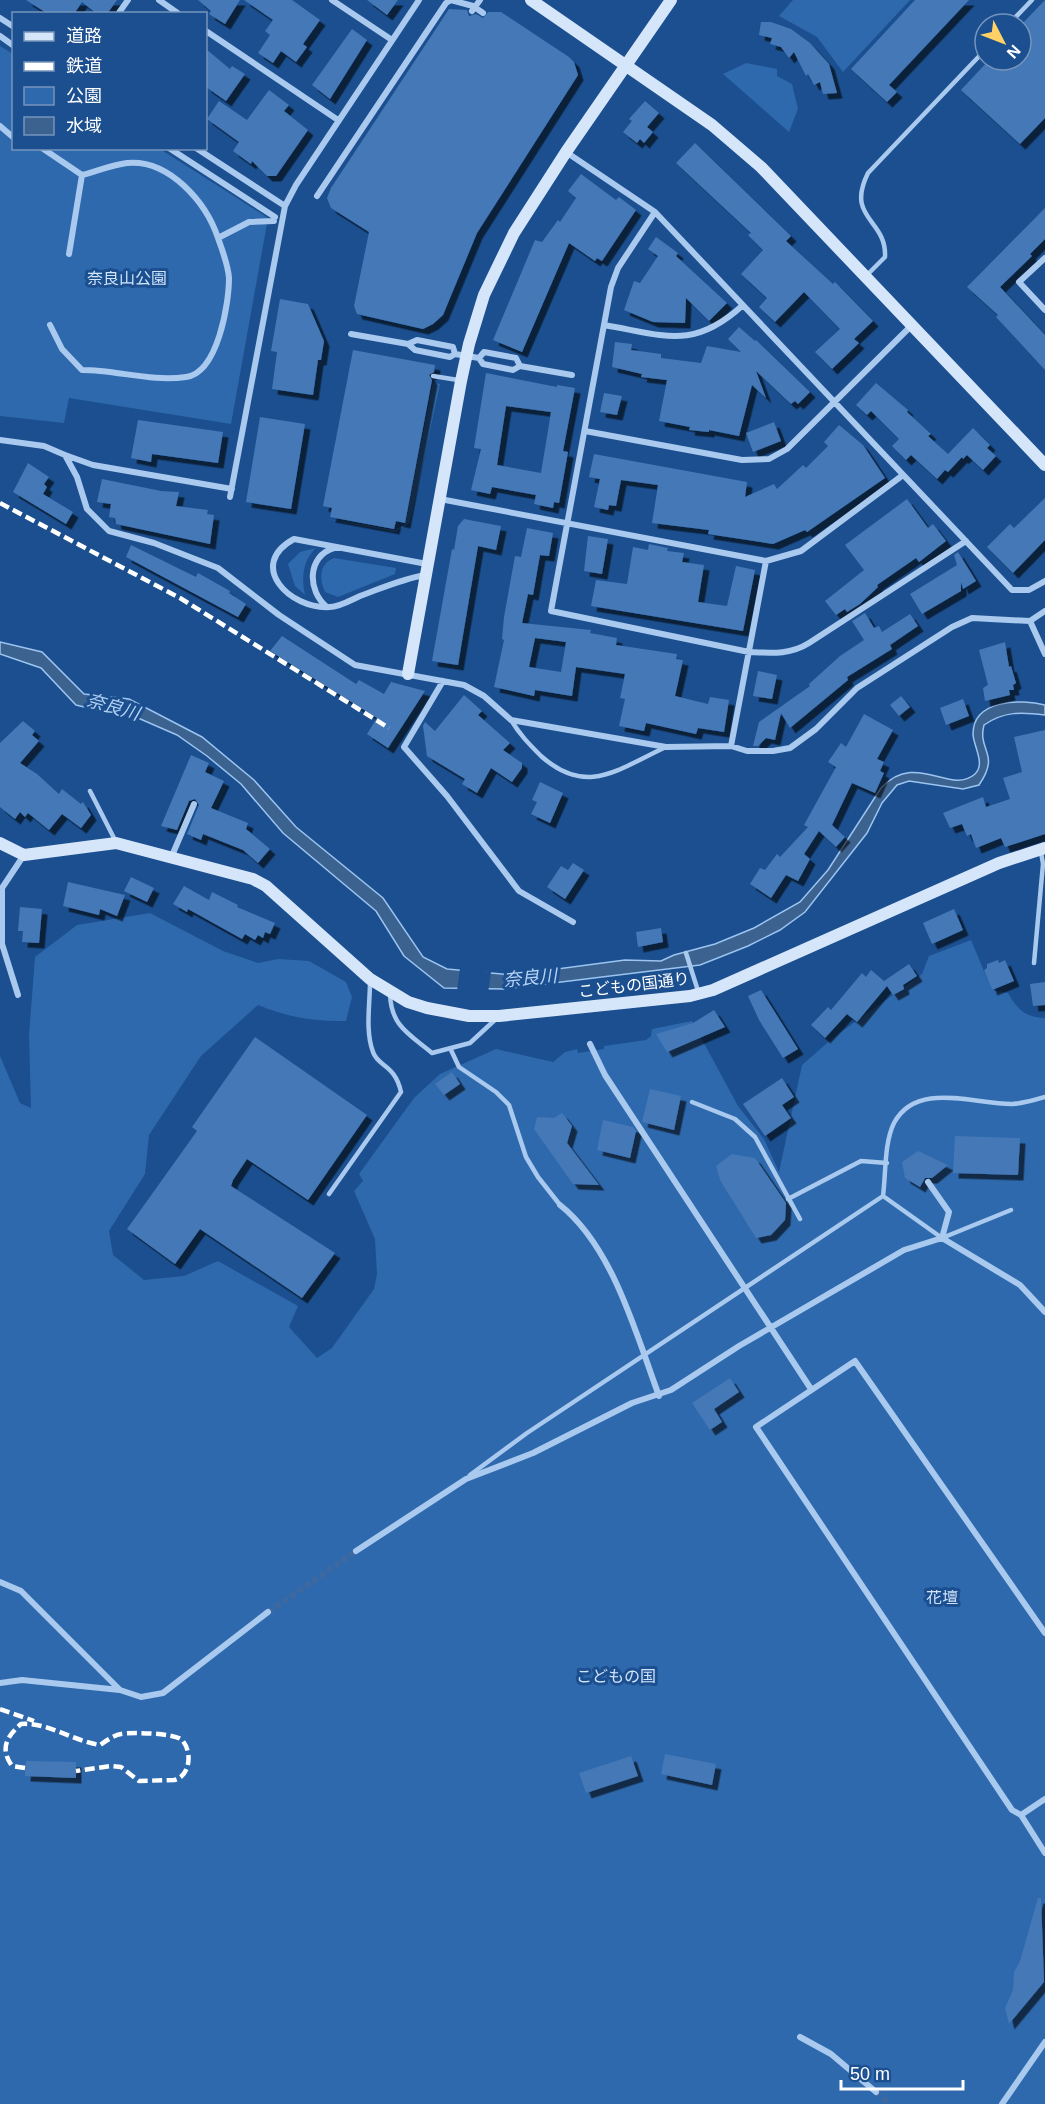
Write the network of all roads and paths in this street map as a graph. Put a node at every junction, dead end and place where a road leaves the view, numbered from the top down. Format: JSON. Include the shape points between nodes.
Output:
{"nodes":[{"id":1,"x":159,"y":0,"type":"edge"},
{"id":2,"x":332,"y":0,"type":"edge"},
{"id":3,"x":419,"y":0,"type":"edge"},
{"id":4,"x":531,"y":0,"type":"edge"},
{"id":5,"x":671,"y":0,"type":"edge"},
{"id":6,"x":1032,"y":0,"type":"edge"},
{"id":7,"x":476,"y":5,"type":"edge"},
{"id":8,"x":176,"y":12,"type":"edge"},
{"id":9,"x":1020,"y":12,"type":"edge"},
{"id":10,"x":483,"y":13,"type":"dead end"},
{"id":11,"x":207,"y":32,"type":"edge"},
{"id":12,"x":392,"y":40,"type":"junction"},
{"id":13,"x":973,"y":63,"type":"edge"},
{"id":14,"x":627,"y":64,"type":"junction"},
{"id":15,"x":338,"y":120,"type":"junction"},
{"id":16,"x":0,"y":126,"type":"edge"},
{"id":17,"x":12,"y":136,"type":"edge"},
{"id":18,"x":45,"y":150,"type":"edge"},
{"id":19,"x":172,"y":150,"type":"edge"},
{"id":20,"x":199,"y":150,"type":"edge"},
{"id":21,"x":566,"y":152,"type":"junction"},
{"id":22,"x":82,"y":176,"type":"junction"},
{"id":23,"x":317,"y":196,"type":"dead end"},
{"id":24,"x":285,"y":206,"type":"junction"},
{"id":25,"x":656,"y":212,"type":"junction"},
{"id":26,"x":218,"y":238,"type":"junction"},
{"id":27,"x":69,"y":254,"type":"dead end"},
{"id":28,"x":1045,"y":258,"type":"edge"},
{"id":29,"x":866,"y":276,"type":"junction"},
{"id":30,"x":743,"y":305,"type":"junction"},
{"id":31,"x":1045,"y":310,"type":"edge"},
{"id":32,"x":604,"y":325,"type":"junction"},
{"id":33,"x":913,"y":325,"type":"junction"},
{"id":34,"x":51,"y":326,"type":"dead end"},
{"id":35,"x":351,"y":334,"type":"dead end"},
{"id":36,"x":408,"y":344,"type":"junction"},
{"id":37,"x":455,"y":354,"type":"junction"},
{"id":38,"x":478,"y":358,"type":"junction"},
{"id":39,"x":520,"y":366,"type":"junction"},
{"id":40,"x":572,"y":375,"type":"dead end"},
{"id":41,"x":433,"y":376,"type":"dead end"},
{"id":42,"x":461,"y":381,"type":"junction"},
{"id":43,"x":834,"y":402,"type":"junction"},
{"id":44,"x":585,"y":431,"type":"junction"},
{"id":45,"x":0,"y":440,"type":"edge"},
{"id":46,"x":65,"y":454,"type":"junction"},
{"id":47,"x":1045,"y":465,"type":"edge"},
{"id":48,"x":903,"y":475,"type":"junction"},
{"id":49,"x":232,"y":489,"type":"junction"},
{"id":50,"x":230,"y":497,"type":"dead end"},
{"id":51,"x":439,"y":498,"type":"junction"},
{"id":52,"x":569,"y":522,"type":"junction"},
{"id":53,"x":966,"y":541,"type":"junction"},
{"id":54,"x":336,"y":548,"type":"junction"},
{"id":55,"x":766,"y":561,"type":"junction"},
{"id":56,"x":426,"y":569,"type":"junction"},
{"id":57,"x":1045,"y":581,"type":"edge"},
{"id":58,"x":327,"y":607,"type":"junction"},
{"id":59,"x":1045,"y":611,"type":"edge"},
{"id":60,"x":1030,"y":621,"type":"junction"},
{"id":61,"x":749,"y":652,"type":"junction"},
{"id":62,"x":1045,"y":654,"type":"edge"},
{"id":63,"x":408,"y":674,"type":"junction"},
{"id":64,"x":442,"y":681,"type":"junction"},
{"id":65,"x":511,"y":720,"type":"junction"},
{"id":66,"x":666,"y":747,"type":"junction"},
{"id":67,"x":731,"y":747,"type":"junction"},
{"id":68,"x":90,"y":791,"type":"dead end"},
{"id":69,"x":194,"y":804,"type":"dead end"},
{"id":70,"x":0,"y":843,"type":"edge"},
{"id":71,"x":116,"y":843,"type":"junction"},
{"id":72,"x":1043,"y":849,"type":"edge"},
{"id":73,"x":24,"y":855,"type":"junction"},
{"id":74,"x":171,"y":858,"type":"junction"},
{"id":75,"x":573,"y":922,"type":"dead end"},
{"id":76,"x":686,"y":953,"type":"dead end"},
{"id":77,"x":1034,"y":963,"type":"dead end"},
{"id":78,"x":370,"y":979,"type":"junction"},
{"id":79,"x":390,"y":992,"type":"junction"},
{"id":80,"x":699,"y":994,"type":"junction"},
{"id":81,"x":18,"y":995,"type":"dead end"},
{"id":82,"x":499,"y":1016,"type":"junction"},
{"id":83,"x":590,"y":1044,"type":"dead end"},
{"id":84,"x":451,"y":1050,"type":"junction"},
{"id":85,"x":1045,"y":1098,"type":"edge"},
{"id":86,"x":693,"y":1102,"type":"dead end"},
{"id":87,"x":887,"y":1163,"type":"junction"},
{"id":88,"x":928,"y":1182,"type":"dead end"},
{"id":89,"x":329,"y":1194,"type":"dead end"},
{"id":90,"x":883,"y":1196,"type":"junction"},
{"id":91,"x":788,"y":1199,"type":"junction"},
{"id":92,"x":560,"y":1204,"type":"joint"},
{"id":93,"x":1011,"y":1210,"type":"dead end"},
{"id":94,"x":800,"y":1219,"type":"dead end"},
{"id":95,"x":942,"y":1238,"type":"junction"},
{"id":96,"x":1045,"y":1312,"type":"edge"},
{"id":97,"x":770,"y":1327,"type":"junction"},
{"id":98,"x":811,"y":1389,"type":"junction"},
{"id":99,"x":659,"y":1396,"type":"junction"},
{"id":100,"x":466,"y":1479,"type":"junction"},
{"id":101,"x":356,"y":1551,"type":"tunnel mouth"},
{"id":102,"x":0,"y":1582,"type":"edge"},
{"id":103,"x":268,"y":1612,"type":"tunnel mouth"},
{"id":104,"x":1045,"y":1633,"type":"edge"},
{"id":105,"x":0,"y":1683,"type":"edge"},
{"id":106,"x":120,"y":1690,"type":"junction"},
{"id":107,"x":1045,"y":1799,"type":"edge"},
{"id":108,"x":1021,"y":1815,"type":"junction"},
{"id":109,"x":1045,"y":1853,"type":"edge"},
{"id":110,"x":800,"y":2037,"type":"dead end"},
{"id":111,"x":1045,"y":2042,"type":"edge"},
{"id":112,"x":876,"y":2092,"type":"tunnel mouth"},
{"id":113,"x":1002,"y":2104,"type":"edge"}],
"edges":[{"from":1,"to":8,"type":"street"},
{"from":2,"to":12,"type":"street"},
{"from":3,"to":12,"type":"street"},
{"from":4,"to":14,"type":"street"},
{"from":5,"to":14,"type":"street"},
{"from":6,"to":9,"type":"lane"},
{"from":7,"to":10,"type":"street"},
{"from":7,"to":23,"type":"street","via":[[451,0],[446,3]]},
{"from":11,"to":15,"type":"street"},
{"from":12,"to":15,"type":"street"},
{"from":13,"to":29,"type":"lane","via":[[868,173],[860,189],[862,209],[886,243],[885,257]]},
{"from":14,"to":21,"type":"street"},
{"from":14,"to":29,"type":"street","via":[[736,145]]},
{"from":15,"to":24,"type":"street"},
{"from":16,"to":17,"type":"street"},
{"from":18,"to":22,"type":"street"},
{"from":19,"to":26,"type":"street","via":[[274,219],[249,222]]},
{"from":20,"to":24,"type":"street"},
{"from":21,"to":25,"type":"street"},
{"from":21,"to":42,"type":"street","via":[[500,259],[481,305]]},
{"from":22,"to":26,"type":"street","via":[[126,163],[164,171],[193,195]]},
{"from":22,"to":27,"type":"street"},
{"from":24,"to":49,"type":"street"},
{"from":25,"to":30,"type":"street"},
{"from":25,"to":32,"type":"street","via":[[618,268]]},
{"from":26,"to":34,"type":"street","via":[[229,278],[225,313],[205,366],[189,377],[82,370],[62,349]]},
{"from":28,"to":31,"type":"street","via":[[1019,282]]},
{"from":29,"to":33,"type":"street"},
{"from":30,"to":32,"type":"street","via":[[724,322],[690,336],[673,337]]},
{"from":30,"to":43,"type":"street"},
{"from":32,"to":44,"type":"street"},
{"from":33,"to":43,"type":"street"},
{"from":33,"to":47,"type":"street"},
{"from":35,"to":36,"type":"street"},
{"from":36,"to":37,"type":"street","via":[[415,350],[450,357]]},
{"from":36,"to":37,"type":"street","via":[[417,340],[453,347]]},
{"from":37,"to":38,"type":"street"},
{"from":38,"to":39,"type":"street","via":[[483,364],[513,370]]},
{"from":38,"to":39,"type":"street","via":[[484,352],[516,358]]},
{"from":39,"to":40,"type":"street"},
{"from":41,"to":42,"type":"lane"},
{"from":42,"to":51,"type":"street"},
{"from":43,"to":44,"type":"street","via":[[787,449],[769,459],[742,460]]},
{"from":43,"to":48,"type":"street"},
{"from":44,"to":52,"type":"street"},
{"from":45,"to":46,"type":"street","via":[[44,446]]},
{"from":46,"to":49,"type":"street","via":[[93,465]]},
{"from":46,"to":63,"type":"street","via":[[87,509],[110,531],[218,568],[279,615],[355,665]]},
{"from":48,"to":53,"type":"street"},
{"from":48,"to":55,"type":"street","via":[[801,551]]},
{"from":49,"to":50,"type":"street"},
{"from":51,"to":52,"type":"street"},
{"from":51,"to":56,"type":"street"},
{"from":52,"to":55,"type":"street"},
{"from":52,"to":61,"type":"street","via":[[551,611]]},
{"from":53,"to":57,"type":"street","via":[[1012,590],[1029,590]]},
{"from":53,"to":61,"type":"street","via":[[798,650]]},
{"from":54,"to":56,"type":"street"},
{"from":54,"to":58,"type":"street","via":[[321,555],[312,577],[316,595]]},
{"from":54,"to":58,"type":"street","via":[[294,539],[276,552],[273,564],[273,575],[281,587],[302,604]]},
{"from":55,"to":61,"type":"street"},
{"from":56,"to":58,"type":"street"},
{"from":56,"to":63,"type":"street"},
{"from":59,"to":60,"type":"street"},
{"from":60,"to":62,"type":"street"},
{"from":60,"to":67,"type":"street","via":[[972,618],[857,688],[816,729],[790,748],[764,751]]},
{"from":61,"to":67,"type":"street"},
{"from":63,"to":64,"type":"street"},
{"from":64,"to":65,"type":"street","via":[[464,685],[484,696]]},
{"from":64,"to":75,"type":"street","via":[[404,747],[447,796],[519,891]]},
{"from":65,"to":66,"type":"street"},
{"from":65,"to":66,"type":"lane","via":[[522,738],[555,769],[572,777],[590,778],[610,772]]},
{"from":66,"to":67,"type":"street"},
{"from":68,"to":71,"type":"lane"},
{"from":69,"to":74,"type":"street"},
{"from":70,"to":73,"type":"street"},
{"from":71,"to":73,"type":"street","name":"こどもの国通り"},
{"from":71,"to":74,"type":"street","name":"こどもの国通り"},
{"from":72,"to":77,"type":"lane"},
{"from":72,"to":80,"type":"street","name":"こどもの国通り","via":[[999,862],[734,982]]},
{"from":73,"to":81,"type":"street","via":[[2,888],[2,944]]},
{"from":74,"to":78,"type":"street","name":"こどもの国通り","via":[[253,879],[266,886]]},
{"from":76,"to":80,"type":"lane"},
{"from":78,"to":79,"type":"street","name":"こどもの国通り"},
{"from":78,"to":89,"type":"lane","via":[[373,1054],[398,1076],[401,1092]]},
{"from":79,"to":82,"type":"street","name":"こどもの国通り","via":[[427,1008],[469,1016]]},
{"from":79,"to":84,"type":"lane","via":[[390,1011],[396,1022],[432,1053]]},
{"from":80,"to":82,"type":"street","name":"こどもの国通り"},
{"from":82,"to":84,"type":"lane","via":[[470,1043]]},
{"from":83,"to":97,"type":"street","via":[[605,1075]]},
{"from":84,"to":92,"type":"lane","via":[[459,1067],[508,1104],[526,1156]]},
{"from":85,"to":87,"type":"lane","via":[[1015,1104],[939,1097],[921,1101],[906,1109],[894,1124]]},
{"from":86,"to":91,"type":"lane","via":[[735,1119],[755,1137]]},
{"from":87,"to":90,"type":"lane"},
{"from":87,"to":91,"type":"lane","via":[[861,1161]]},
{"from":88,"to":95,"type":"street","via":[[949,1212]]},
{"from":90,"to":95,"type":"lane"},
{"from":90,"to":100,"type":"lane","via":[[527,1433]]},
{"from":91,"to":94,"type":"lane"},
{"from":92,"to":99,"type":"street","via":[[576,1217],[616,1283]]},
{"from":93,"to":95,"type":"lane"},
{"from":95,"to":96,"type":"street","via":[[1020,1285]]},
{"from":95,"to":97,"type":"street","via":[[904,1250]]},
{"from":97,"to":98,"type":"street"},
{"from":97,"to":99,"type":"street"},
{"from":98,"to":104,"type":"street","via":[[855,1361]]},
{"from":98,"to":108,"type":"street","via":[[756,1427],[1012,1810]]},
{"from":99,"to":100,"type":"street","via":[[632,1403],[533,1453]]},
{"from":100,"to":101,"type":"street"},
{"from":102,"to":106,"type":"street","via":[[21,1591]]},
{"from":103,"to":106,"type":"street","via":[[163,1693],[141,1697]]},
{"from":105,"to":106,"type":"street","via":[[22,1680]]},
{"from":107,"to":108,"type":"street"},
{"from":108,"to":109,"type":"street"},
{"from":110,"to":112,"type":"street","via":[[831,2054]]},
{"from":111,"to":113,"type":"street"}]}
